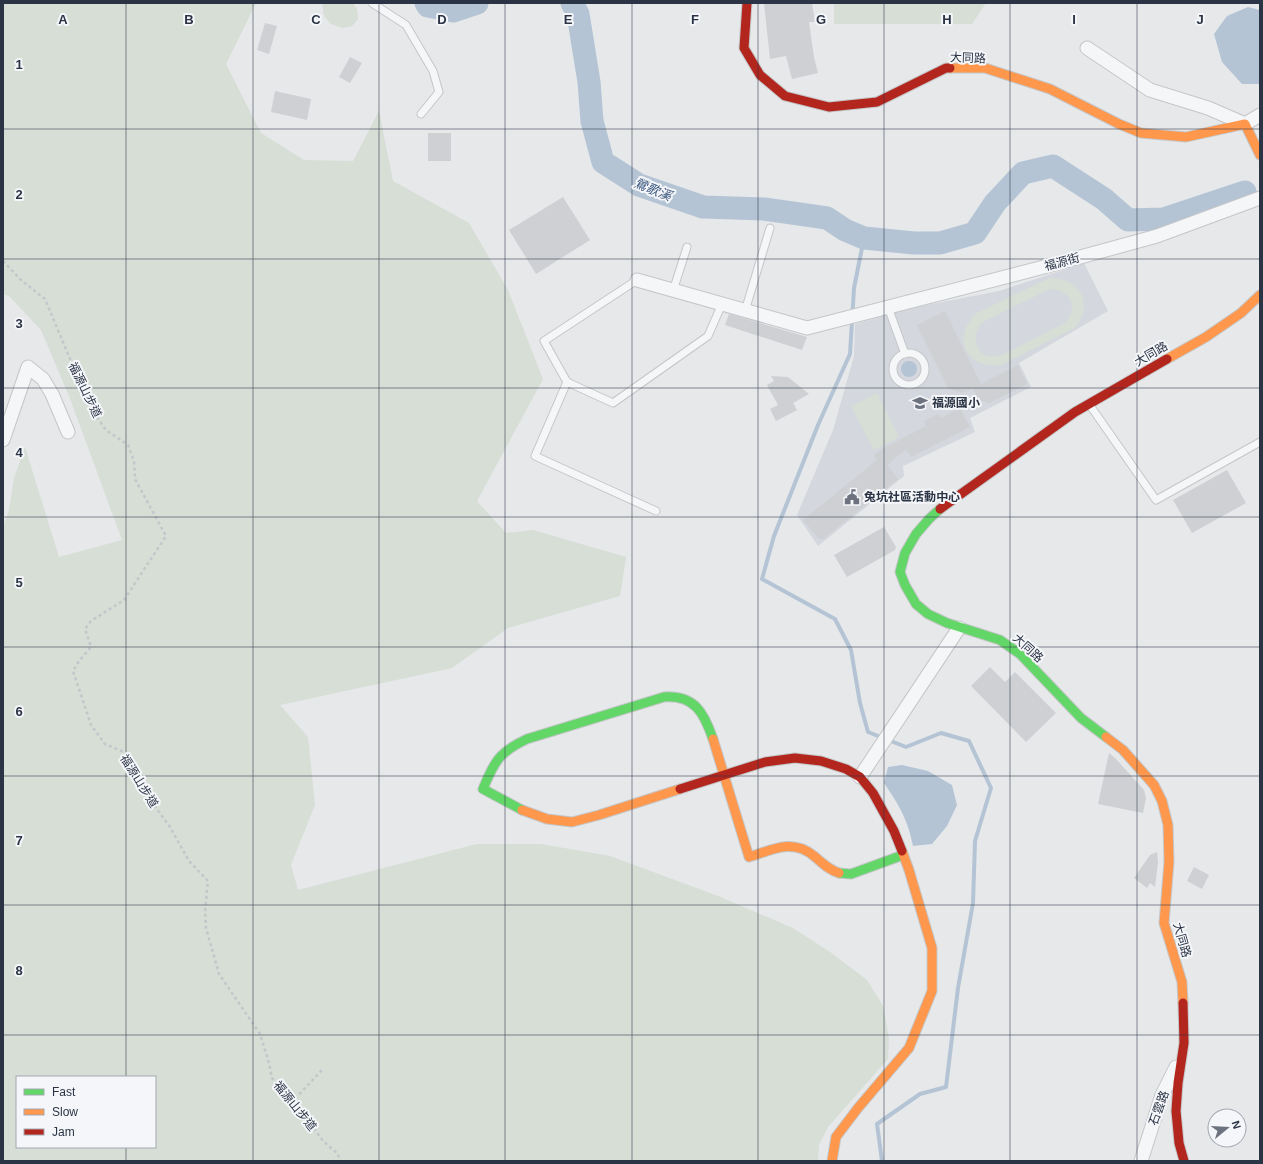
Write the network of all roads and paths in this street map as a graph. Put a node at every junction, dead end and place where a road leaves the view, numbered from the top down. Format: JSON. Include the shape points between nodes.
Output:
{"nodes":[{"id":1,"x":372,"y":3,"type":"edge"},
{"id":2,"x":747,"y":3,"type":"edge"},
{"id":3,"x":1087,"y":48,"type":"dead end"},
{"id":4,"x":421,"y":114,"type":"dead end"},
{"id":5,"x":1260,"y":115,"type":"edge"},
{"id":6,"x":1245,"y":124,"type":"junction"},
{"id":7,"x":1260,"y":155,"type":"edge"},
{"id":8,"x":1260,"y":198,"type":"edge"},
{"id":9,"x":770,"y":228,"type":"dead end"},
{"id":10,"x":687,"y":247,"type":"dead end"},
{"id":11,"x":3,"y":261,"type":"edge"},
{"id":12,"x":637,"y":280,"type":"joint"},
{"id":13,"x":674,"y":290,"type":"junction"},
{"id":14,"x":1260,"y":295,"type":"edge"},
{"id":15,"x":722,"y":304,"type":"junction"},
{"id":16,"x":888,"y":307,"type":"junction"},
{"id":17,"x":745,"y":311,"type":"junction"},
{"id":18,"x":905,"y":354,"type":"junction"},
{"id":19,"x":568,"y":382,"type":"junction"},
{"id":20,"x":1089,"y":404,"type":"junction"},
{"id":21,"x":68,"y":432,"type":"dead end"},
{"id":22,"x":3,"y":440,"type":"edge"},
{"id":23,"x":1260,"y":442,"type":"edge"},
{"id":24,"x":656,"y":512,"type":"dead end"},
{"id":25,"x":960,"y":628,"type":"junction"},
{"id":26,"x":723,"y":776,"type":"junction"},
{"id":27,"x":860,"y":777,"type":"junction"},
{"id":28,"x":903,"y":855,"type":"junction"},
{"id":29,"x":1182,"y":1056,"type":"junction"},
{"id":30,"x":322,"y":1070,"type":"dead end"},
{"id":31,"x":291,"y":1103,"type":"junction"},
{"id":32,"x":341,"y":1161,"type":"edge"},
{"id":33,"x":832,"y":1161,"type":"edge"},
{"id":34,"x":1141,"y":1161,"type":"edge"},
{"id":35,"x":1184,"y":1161,"type":"edge"}],
"edges":[{"from":1,"to":4,"type":"lane","via":[[406,25],[434,71],[439,92]]},
{"from":2,"to":6,"type":"street","name":"大同路","via":[[744,48],[760,75],[785,96],[829,107],[877,102],[946,68],[985,68],[1050,89],[1119,124],[1141,132],[1186,137]]},
{"from":3,"to":6,"type":"street","via":[[1150,90],[1208,108]]},
{"from":5,"to":6,"type":"street"},
{"from":6,"to":7,"type":"street"},
{"from":8,"to":16,"type":"street","name":"福源街","via":[[1157,236]]},
{"from":9,"to":17,"type":"lane"},
{"from":10,"to":13,"type":"lane"},
{"from":11,"to":31,"type":"path","name":"福源山步道","via":[[21,280],[45,299],[91,409],[106,430],[128,445],[134,461],[135,479],[166,536],[124,600],[91,621],[86,629],[91,647],[73,671],[82,699],[91,725],[105,744],[124,752],[146,794],[170,827],[189,861],[208,882],[206,928],[219,974],[260,1034],[272,1078]]},
{"from":12,"to":13,"type":"street","name":"福源街"},
{"from":12,"to":19,"type":"lane","via":[[544,341]]},
{"from":13,"to":15,"type":"street","name":"福源街"},
{"from":14,"to":20,"type":"street","name":"大同路","via":[[1241,313],[1206,337]]},
{"from":15,"to":17,"type":"street","name":"福源街"},
{"from":15,"to":19,"type":"lane","via":[[708,336],[613,403]]},
{"from":16,"to":17,"type":"street","name":"福源街","via":[[807,328]]},
{"from":16,"to":18,"type":"lane"},
{"from":18,"to":18,"type":"lane","via":[[900,355],[894,363],[894,374],[900,382],[914,384],[922,377],[923,362],[915,355]]},
{"from":19,"to":24,"type":"lane","via":[[535,456]]},
{"from":20,"to":23,"type":"lane","via":[[1156,500]]},
{"from":20,"to":25,"type":"street","name":"大同路","via":[[948,503],[916,534],[905,553],[900,572],[916,604],[928,614]]},
{"from":21,"to":22,"type":"street","via":[[43,378],[28,367]]},
{"from":25,"to":27,"type":"street"},
{"from":25,"to":29,"type":"street","name":"大同路","via":[[1000,640],[1020,654],[1081,718],[1123,750],[1154,785],[1160,796],[1168,825],[1169,862],[1164,923],[1183,989]]},
{"from":26,"to":26,"type":"street","via":[[702,714],[694,704],[672,696],[512,745],[493,765],[483,789],[519,809],[547,819],[572,822]]},
{"from":26,"to":27,"type":"street","via":[[765,762],[795,758],[821,761],[846,769]]},
{"from":26,"to":28,"type":"street","via":[[749,857],[786,846],[795,846],[804,849],[832,871],[851,874]]},
{"from":27,"to":28,"type":"street","via":[[894,831]]},
{"from":28,"to":33,"type":"street","via":[[932,948],[932,991],[909,1048],[836,1136]]},
{"from":29,"to":34,"type":"street","name":"石雲路","via":[[1162,1095]]},
{"from":29,"to":35,"type":"street","name":"大同路","via":[[1176,1111],[1179,1143]]},
{"from":30,"to":31,"type":"path"},
{"from":31,"to":32,"type":"path","name":"福源山步道","via":[[323,1141],[337,1153]]}]}
